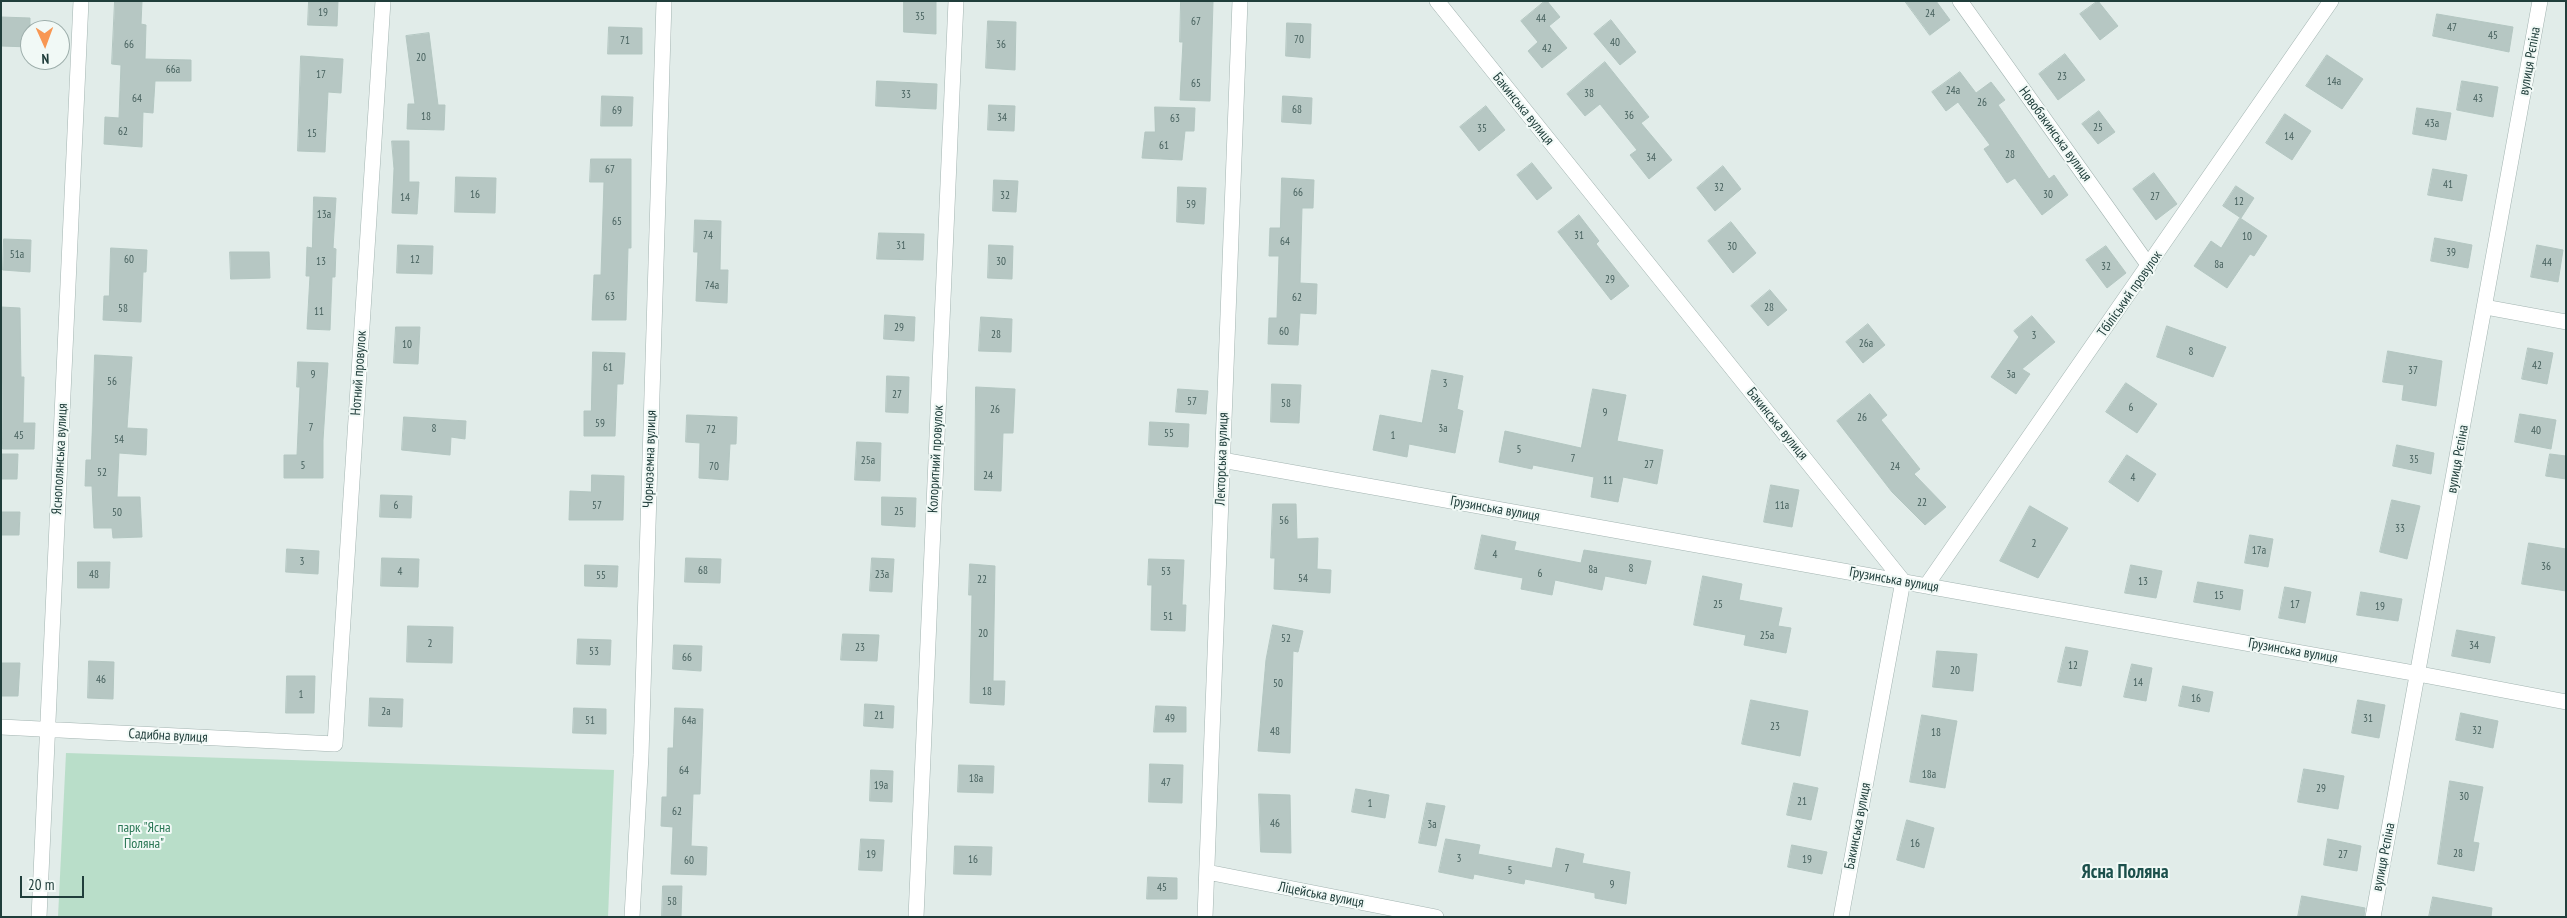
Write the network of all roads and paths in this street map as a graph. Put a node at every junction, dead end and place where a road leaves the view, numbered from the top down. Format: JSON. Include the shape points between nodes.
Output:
{"nodes":[{"id":1,"x":81,"y":1,"type":"edge"},
{"id":2,"x":383,"y":1,"type":"edge"},
{"id":3,"x":664,"y":1,"type":"edge"},
{"id":4,"x":956,"y":1,"type":"edge"},
{"id":5,"x":1240,"y":1,"type":"edge"},
{"id":6,"x":1437,"y":1,"type":"edge"},
{"id":7,"x":1960,"y":1,"type":"edge"},
{"id":8,"x":2331,"y":1,"type":"edge"},
{"id":9,"x":2540,"y":1,"type":"edge"},
{"id":10,"x":2149,"y":266,"type":"junction"},
{"id":11,"x":2485,"y":307,"type":"junction"},
{"id":12,"x":2566,"y":322,"type":"edge"},
{"id":13,"x":1222,"y":460,"type":"junction"},
{"id":14,"x":1903,"y":581,"type":"junction"},
{"id":15,"x":1926,"y":586,"type":"junction"},
{"id":16,"x":2419,"y":674,"type":"junction"},
{"id":17,"x":2566,"y":702,"type":"edge"},
{"id":18,"x":1,"y":727,"type":"edge"},
{"id":19,"x":47,"y":730,"type":"junction"},
{"id":20,"x":334,"y":744,"type":"joint"},
{"id":21,"x":1207,"y":872,"type":"junction"},
{"id":22,"x":40,"y":917,"type":"edge"},
{"id":23,"x":632,"y":917,"type":"edge"},
{"id":24,"x":916,"y":917,"type":"edge"},
{"id":25,"x":1205,"y":917,"type":"edge"},
{"id":26,"x":1436,"y":917,"type":"edge"},
{"id":27,"x":1841,"y":917,"type":"edge"},
{"id":28,"x":2373,"y":917,"type":"edge"}],
"edges":[{"from":1,"to":19,"type":"street","name":"Яснополянська вулиця"},
{"from":2,"to":20,"type":"street","name":"Нотний провулок"},
{"from":3,"to":23,"type":"street","name":"Чорноземна вулиця","via":[[641,755]]},
{"from":4,"to":24,"type":"street","name":"Колоритний провулок"},
{"from":5,"to":13,"type":"street","name":"Лекторська вулиця"},
{"from":6,"to":14,"type":"street","name":"Бакинська вулиця"},
{"from":7,"to":10,"type":"street","name":"Новобакинська вулиця"},
{"from":8,"to":10,"type":"street","name":"Тбіліський провулок"},
{"from":9,"to":11,"type":"street","name":"вулиця Рєпіна"},
{"from":10,"to":15,"type":"street","name":"Тбіліський провулок"},
{"from":11,"to":12,"type":"street"},
{"from":11,"to":16,"type":"street","name":"вулиця Рєпіна"},
{"from":13,"to":14,"type":"street","name":"Грузинська вулиця"},
{"from":13,"to":21,"type":"street","name":"Лекторська вулиця"},
{"from":14,"to":15,"type":"street","name":"Грузинська вулиця"},
{"from":14,"to":27,"type":"street","name":"Бакинська вулиця"},
{"from":15,"to":16,"type":"street","name":"Грузинська вулиця"},
{"from":16,"to":17,"type":"street","name":"Грузинська вулиця"},
{"from":16,"to":28,"type":"street","name":"вулиця Рєпіна"},
{"from":18,"to":19,"type":"street","name":"Садибна вулиця"},
{"from":19,"to":20,"type":"street","name":"Садибна вулиця"},
{"from":19,"to":22,"type":"street","name":"Яснополянська вулиця"},
{"from":21,"to":25,"type":"street","name":"Лекторська вулиця"},
{"from":21,"to":26,"type":"street","name":"Ліцейська вулиця"}]}
